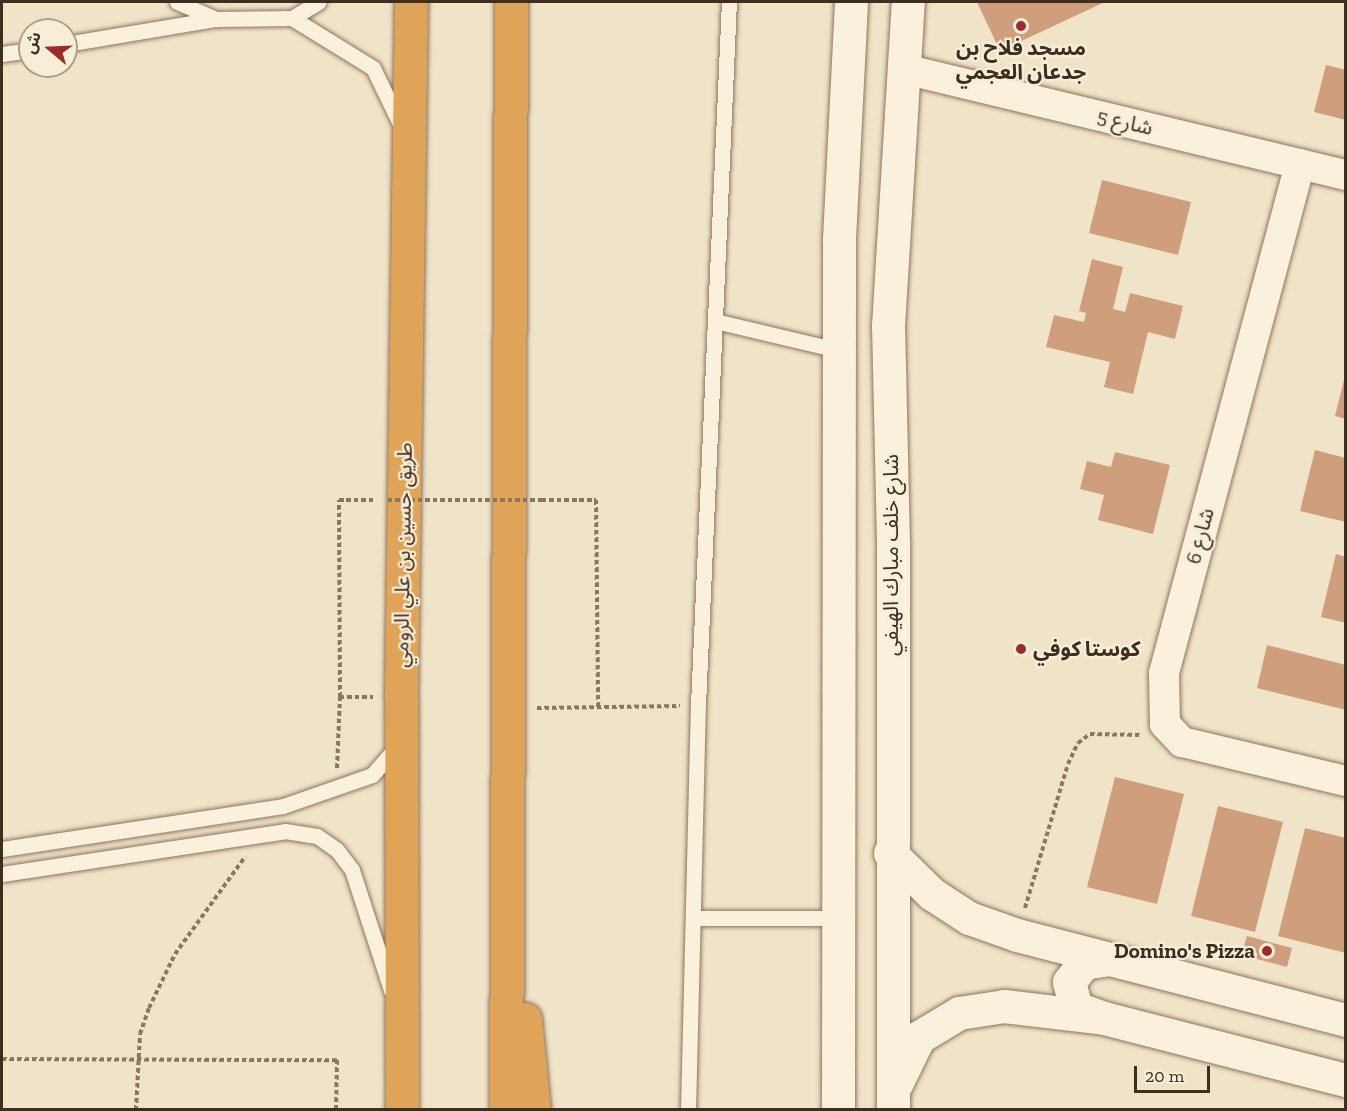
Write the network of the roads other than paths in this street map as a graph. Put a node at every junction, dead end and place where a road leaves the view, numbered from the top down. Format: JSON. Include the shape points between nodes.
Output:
{"nodes":[{"id":1,"x":177,"y":2,"type":"edge"},
{"id":2,"x":205,"y":2,"type":"edge"},
{"id":3,"x":319,"y":2,"type":"edge"},
{"id":4,"x":411,"y":2,"type":"edge"},
{"id":5,"x":511,"y":2,"type":"edge"},
{"id":6,"x":729,"y":2,"type":"edge"},
{"id":7,"x":851,"y":2,"type":"edge"},
{"id":8,"x":908,"y":2,"type":"edge"},
{"id":9,"x":292,"y":18,"type":"junction"},
{"id":10,"x":216,"y":19,"type":"junction"},
{"id":11,"x":78,"y":42,"type":"edge"},
{"id":12,"x":18,"y":52,"type":"edge"},
{"id":13,"x":2,"y":54,"type":"edge"},
{"id":14,"x":904,"y":69,"type":"junction"},
{"id":15,"x":407,"y":139,"type":"junction"},
{"id":16,"x":1300,"y":164,"type":"junction"},
{"id":17,"x":1346,"y":175,"type":"edge"},
{"id":18,"x":715,"y":321,"type":"junction"},
{"id":19,"x":838,"y":350,"type":"junction"},
{"id":20,"x":892,"y":466,"type":"junction"},
{"id":21,"x":840,"y":473,"type":"junction"},
{"id":22,"x":892,"y":543,"type":"junction"},
{"id":23,"x":840,"y":550,"type":"junction"},
{"id":24,"x":403,"y":738,"type":"junction"},
{"id":25,"x":1346,"y":781,"type":"edge"},
{"id":26,"x":507,"y":842,"type":"junction"},
{"id":27,"x":2,"y":849,"type":"edge"},
{"id":28,"x":890,"y":853,"type":"junction"},
{"id":29,"x":2,"y":874,"type":"edge"},
{"id":30,"x":693,"y":918,"type":"junction"},
{"id":31,"x":841,"y":918,"type":"junction"},
{"id":32,"x":1108,"y":958,"type":"junction"},
{"id":33,"x":1104,"y":1018,"type":"junction"},
{"id":34,"x":1346,"y":1020,"type":"edge"},
{"id":35,"x":402,"y":1024,"type":"junction"},
{"id":36,"x":1346,"y":1080,"type":"edge"},
{"id":37,"x":893,"y":1099,"type":"edge"},
{"id":38,"x":402,"y":1110,"type":"edge"},
{"id":39,"x":506,"y":1110,"type":"edge"},
{"id":40,"x":534,"y":1110,"type":"edge"},
{"id":41,"x":688,"y":1110,"type":"edge"},
{"id":42,"x":838,"y":1110,"type":"edge"}],
"edges":[{"from":1,"to":10,"type":"lane"},
{"from":2,"to":10,"type":"lane"},
{"from":3,"to":9,"type":"lane"},
{"from":4,"to":15,"type":"highway","name":"طريق حسين بن علي الرومي"},
{"from":5,"to":26,"type":"highway"},
{"from":6,"to":18,"type":"lane"},
{"from":7,"to":19,"type":"street","via":[[843,109]]},
{"from":8,"to":14,"type":"street","name":"شارع خلف مبارك الهيفي"},
{"from":9,"to":10,"type":"lane"},
{"from":9,"to":15,"type":"lane","via":[[373,68]]},
{"from":10,"to":11,"type":"lane"},
{"from":12,"to":13,"type":"lane"},
{"from":14,"to":16,"type":"street","name":"شارع 5"},
{"from":14,"to":20,"type":"street","name":"شارع خلف مبارك الهيفي","via":[[888,326]]},
{"from":15,"to":24,"type":"highway","name":"طريق حسين بن علي الرومي"},
{"from":16,"to":17,"type":"street","name":"شارع 5"},
{"from":16,"to":25,"type":"street","name":"شارع 6","via":[[1164,673],[1165,724],[1182,742]]},
{"from":18,"to":19,"type":"lane"},
{"from":18,"to":30,"type":"lane"},
{"from":19,"to":21,"type":"street"},
{"from":20,"to":21,"type":"street","via":[[876,485],[863,487]]},
{"from":20,"to":22,"type":"street","name":"شارع خلف مبارك الهيفي"},
{"from":21,"to":23,"type":"street"},
{"from":22,"to":23,"type":"street","via":[[886,533],[863,525],[843,538]]},
{"from":22,"to":28,"type":"street","name":"شارع خلف مبارك الهيفي"},
{"from":23,"to":31,"type":"street"},
{"from":24,"to":27,"type":"lane","via":[[372,775],[283,806]]},
{"from":24,"to":35,"type":"highway","name":"طريق حسين بن علي الرومي"},
{"from":26,"to":39,"type":"highway"},
{"from":26,"to":40,"type":"highway"},
{"from":28,"to":32,"type":"street","via":[[932,894],[969,918],[1017,935]]},
{"from":28,"to":37,"type":"street","name":"شارع خلف مبارك الهيفي"},
{"from":29,"to":35,"type":"lane","via":[[260,834],[285,831],[317,836],[337,850],[351,870]]},
{"from":30,"to":31,"type":"lane"},
{"from":30,"to":41,"type":"lane"},
{"from":31,"to":42,"type":"street"},
{"from":32,"to":33,"type":"street","via":[[1084,963],[1069,982],[1076,1008]]},
{"from":32,"to":34,"type":"street"},
{"from":33,"to":36,"type":"street"},
{"from":33,"to":37,"type":"street","via":[[1004,1006],[959,1013],[919,1037]]},
{"from":35,"to":38,"type":"highway","name":"طريق حسين بن علي الرومي"}]}
